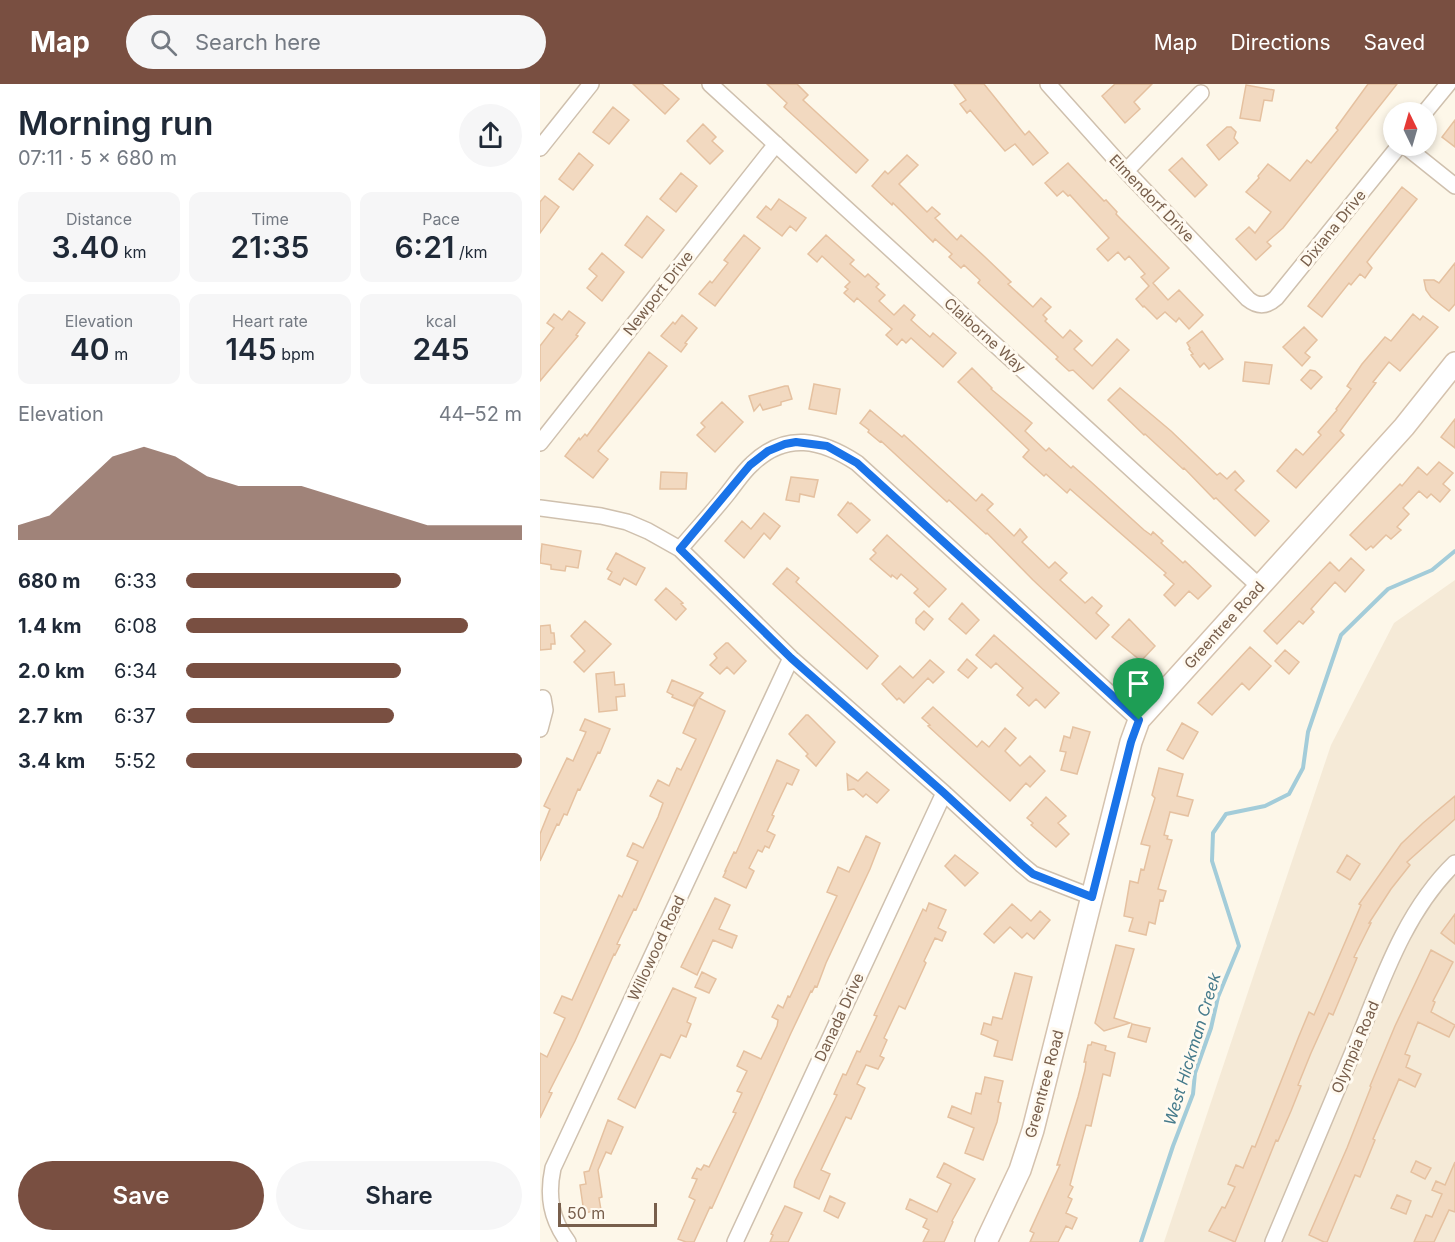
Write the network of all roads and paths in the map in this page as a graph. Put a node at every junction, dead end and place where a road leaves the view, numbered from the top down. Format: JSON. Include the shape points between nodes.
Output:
{"nodes":[{"id":1,"x":591,"y":84,"type":"edge"},
{"id":2,"x":710,"y":84,"type":"edge"},
{"id":3,"x":1048,"y":84,"type":"edge"},
{"id":4,"x":1448,"y":84,"type":"edge"},
{"id":5,"x":1201,"y":93,"type":"dead end"},
{"id":6,"x":1433,"y":102,"type":"edge"},
{"id":7,"x":776,"y":144,"type":"junction"},
{"id":8,"x":540,"y":148,"type":"edge"},
{"id":9,"x":1392,"y":156,"type":"edge"},
{"id":10,"x":1418,"y":156,"type":"edge"},
{"id":11,"x":1126,"y":171,"type":"junction"},
{"id":12,"x":1455,"y":186,"type":"edge"},
{"id":13,"x":1262,"y":305,"type":"joint"},
{"id":14,"x":1455,"y":363,"type":"edge"},
{"id":15,"x":540,"y":443,"type":"edge"},
{"id":16,"x":540,"y":508,"type":"edge"},
{"id":17,"x":680,"y":549,"type":"junction"},
{"id":18,"x":1259,"y":586,"type":"junction"},
{"id":19,"x":791,"y":658,"type":"junction"},
{"id":20,"x":543,"y":698,"type":"dead end"},
{"id":21,"x":1139,"y":720,"type":"junction"},
{"id":22,"x":540,"y":729,"type":"edge"},
{"id":23,"x":944,"y":793,"type":"junction"},
{"id":24,"x":1455,"y":863,"type":"edge"},
{"id":25,"x":1092,"y":897,"type":"junction"},
{"id":26,"x":547,"y":1166,"type":"edge"},
{"id":27,"x":568,"y":1242,"type":"edge"},
{"id":28,"x":735,"y":1242,"type":"edge"},
{"id":29,"x":986,"y":1242,"type":"edge"},
{"id":30,"x":1273,"y":1242,"type":"edge"}],
"edges":[{"from":1,"to":8,"type":"street"},
{"from":2,"to":7,"type":"street","name":"Claiborne Way"},
{"from":3,"to":11,"type":"street","name":"Elmendorf Drive"},
{"from":4,"to":6,"type":"street"},
{"from":5,"to":11,"type":"street"},
{"from":7,"to":15,"type":"street","name":"Newport Drive"},
{"from":7,"to":18,"type":"street","name":"Claiborne Way"},
{"from":9,"to":13,"type":"street","name":"Dixiana Drive","via":[[1276,298]]},
{"from":10,"to":12,"type":"street"},
{"from":11,"to":13,"type":"street","name":"Elmendorf Drive","via":[[1248,299]]},
{"from":14,"to":18,"type":"street","name":"Greentree Road","via":[[1404,427]]},
{"from":16,"to":17,"type":"street","via":[[627,522]]},
{"from":17,"to":19,"type":"street"},
{"from":17,"to":21,"type":"street","via":[[750,465],[768,451],[796,442],[827,446],[857,463]]},
{"from":18,"to":21,"type":"street","name":"Greentree Road"},
{"from":19,"to":23,"type":"street"},
{"from":19,"to":26,"type":"street","name":"Willowood Road"},
{"from":20,"to":22,"type":"street","via":[[545,710]]},
{"from":21,"to":25,"type":"street","name":"Greentree Road"},
{"from":23,"to":25,"type":"street","via":[[1033,874]]},
{"from":23,"to":28,"type":"street","name":"Danada Drive"},
{"from":24,"to":30,"type":"street","name":"Olympia Road","via":[[1418,910],[1390,963]]},
{"from":25,"to":29,"type":"street","name":"Greentree Road","via":[[1033,1130],[1020,1170]]},
{"from":26,"to":27,"type":"street","name":"Willowood Road","via":[[552,1210],[557,1227]]}]}
